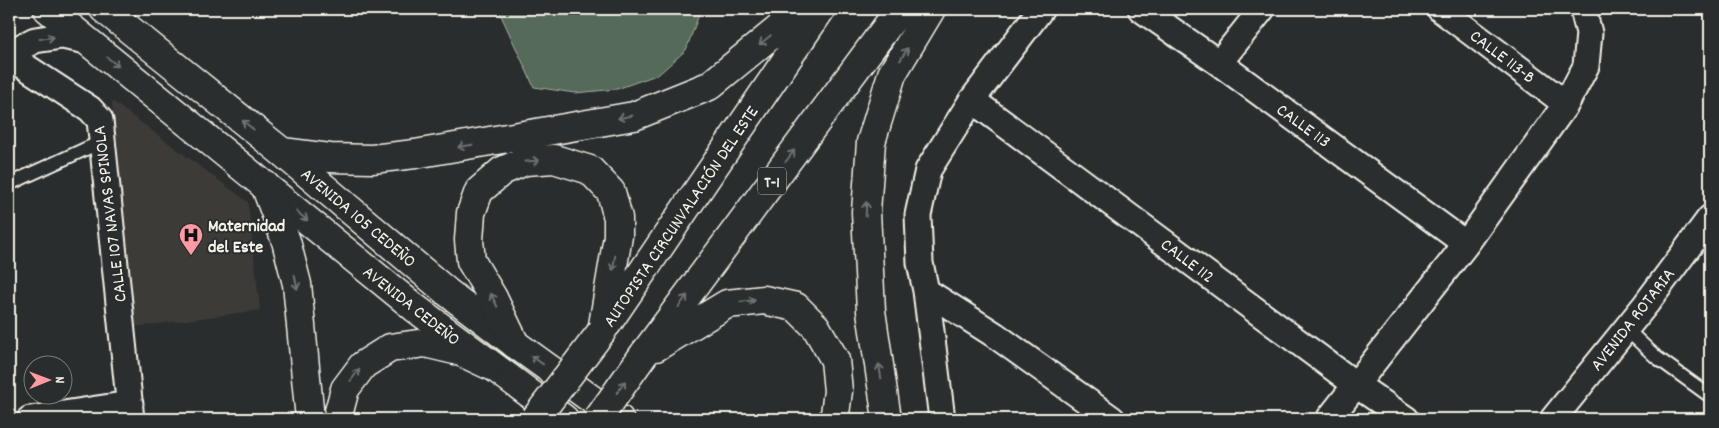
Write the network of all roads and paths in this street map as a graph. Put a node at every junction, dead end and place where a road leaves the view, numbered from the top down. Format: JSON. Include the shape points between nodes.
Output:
{"nodes":[{"id":1,"x":48,"y":9,"type":"edge"},
{"id":2,"x":104,"y":9,"type":"edge"},
{"id":3,"x":803,"y":9,"type":"edge"},
{"id":4,"x":821,"y":9,"type":"edge"},
{"id":5,"x":900,"y":9,"type":"edge"},
{"id":6,"x":931,"y":9,"type":"edge"},
{"id":7,"x":1041,"y":9,"type":"edge"},
{"id":8,"x":1141,"y":9,"type":"edge"},
{"id":9,"x":1262,"y":9,"type":"edge"},
{"id":10,"x":1440,"y":9,"type":"edge"},
{"id":11,"x":1582,"y":9,"type":"edge"},
{"id":12,"x":87,"y":41,"type":"junction"},
{"id":13,"x":9,"y":54,"type":"edge"},
{"id":14,"x":1219,"y":63,"type":"junction"},
{"id":15,"x":972,"y":100,"type":"junction"},
{"id":16,"x":1566,"y":104,"type":"junction"},
{"id":17,"x":103,"y":141,"type":"junction"},
{"id":18,"x":282,"y":152,"type":"junction"},
{"id":19,"x":9,"y":184,"type":"edge"},
{"id":20,"x":265,"y":185,"type":"junction"},
{"id":21,"x":1710,"y":218,"type":"edge"},
{"id":22,"x":1466,"y":244,"type":"junction"},
{"id":23,"x":926,"y":291,"type":"junction"},
{"id":24,"x":1626,"y":329,"type":"junction"},
{"id":25,"x":602,"y":331,"type":"junction"},
{"id":26,"x":515,"y":344,"type":"junction"},
{"id":27,"x":644,"y":354,"type":"junction"},
{"id":28,"x":489,"y":365,"type":"junction"},
{"id":29,"x":1355,"y":384,"type":"junction"},
{"id":30,"x":1710,"y":396,"type":"edge"},
{"id":31,"x":130,"y":412,"type":"edge"},
{"id":32,"x":1560,"y":417,"type":"edge"},
{"id":33,"x":30,"y":419,"type":"edge"},
{"id":34,"x":310,"y":419,"type":"edge"},
{"id":35,"x":337,"y":419,"type":"edge"},
{"id":36,"x":535,"y":419,"type":"edge"},
{"id":37,"x":564,"y":419,"type":"edge"},
{"id":38,"x":598,"y":419,"type":"edge"},
{"id":39,"x":619,"y":419,"type":"edge"},
{"id":40,"x":832,"y":419,"type":"edge"},
{"id":41,"x":888,"y":419,"type":"edge"},
{"id":42,"x":942,"y":419,"type":"edge"},
{"id":43,"x":1112,"y":419,"type":"edge"},
{"id":44,"x":1329,"y":419,"type":"edge"},
{"id":45,"x":1406,"y":419,"type":"edge"}],
"edges":[{"from":1,"to":12,"type":"main road"},
{"from":18,"to":2,"type":"main road","name":"AVENIDA 105 CEDEÑO","one_way":true},
{"from":3,"to":18,"type":"main road","one_way":true,"via":[[709,86],[634,116],[372,159]]},
{"from":4,"to":25,"type":"main road","name":"AUTOPISTA CIRCUNVALACIÓN DEL ESTE"},
{"from":27,"to":5,"type":"main road","number":"T-1","one_way":true},
{"from":41,"to":6,"type":"main road","one_way":true,"via":[[870,302],[866,212],[871,142],[892,74]]},
{"from":7,"to":15,"type":"street"},
{"from":8,"to":14,"type":"street","name":"CALLE 113"},
{"from":9,"to":14,"type":"street"},
{"from":10,"to":16,"type":"street","name":"CALLE 113-B"},
{"from":11,"to":16,"type":"street","via":[[1589,33],[1586,66]]},
{"from":13,"to":12,"type":"street","one_way":true,"via":[[35,40],[62,36]]},
{"from":12,"to":20,"type":"main road","one_way":true},
{"from":13,"to":17,"type":"street","name":"CALLE 107 NAVAS SPINOLA","via":[[90,109],[100,120]]},
{"from":14,"to":22,"type":"street","name":"CALLE 113"},
{"from":15,"to":23,"type":"street","via":[[928,170],[918,215],[920,263]]},
{"from":15,"to":29,"type":"street","name":"CALLE 112"},
{"from":16,"to":22,"type":"street"},
{"from":17,"to":19,"type":"lane"},
{"from":17,"to":31,"type":"street","name":"CALLE 107 NAVAS SPINOLA"},
{"from":18,"to":26,"type":"main road","name":"AVENIDA 105 CEDEÑO","via":[[447,292]]},
{"from":20,"to":28,"type":"main road","name":"AVENIDA CEDEÑO","one_way":true},
{"from":20,"to":34,"type":"main road","one_way":true,"via":[[286,240],[297,284]]},
{"from":21,"to":24,"type":"street","name":"AVENIDA ROTARIA"},
{"from":22,"to":29,"type":"street"},
{"from":23,"to":42,"type":"street"},
{"from":23,"to":43,"type":"street","via":[[996,335]]},
{"from":24,"to":30,"type":"lane","via":[[1656,357]]},
{"from":24,"to":32,"type":"street","name":"AVENIDA ROTARIA"},
{"from":26,"to":25,"type":"main road","one_way":true,"via":[[471,261],[469,240],[471,213],[479,191],[502,170],[525,161],[554,159],[590,170],[611,192],[618,218],[618,236]]},
{"from":25,"to":36,"type":"main road","name":"AUTOPISTA CIRCUNVALACIÓN DEL ESTE","bridge":true},
{"from":39,"to":26,"type":"main road","name":"AVENIDA 105 CEDEÑO","one_way":true},
{"from":38,"to":27,"type":"main road","number":"T-1","one_way":true,"bridge":true},
{"from":27,"to":40,"type":"main road","one_way":true,"via":[[727,304],[764,300],[796,307],[816,327],[835,360],[838,391]]},
{"from":35,"to":28,"type":"main road","one_way":true,"via":[[345,389],[363,365],[390,348],[425,343],[459,350]]},
{"from":28,"to":37,"type":"main road","name":"AVENIDA CEDEÑO"},
{"from":29,"to":44,"type":"street"},
{"from":29,"to":45,"type":"street","name":"CALLE 112"},
{"from":31,"to":33,"type":"street"}]}
